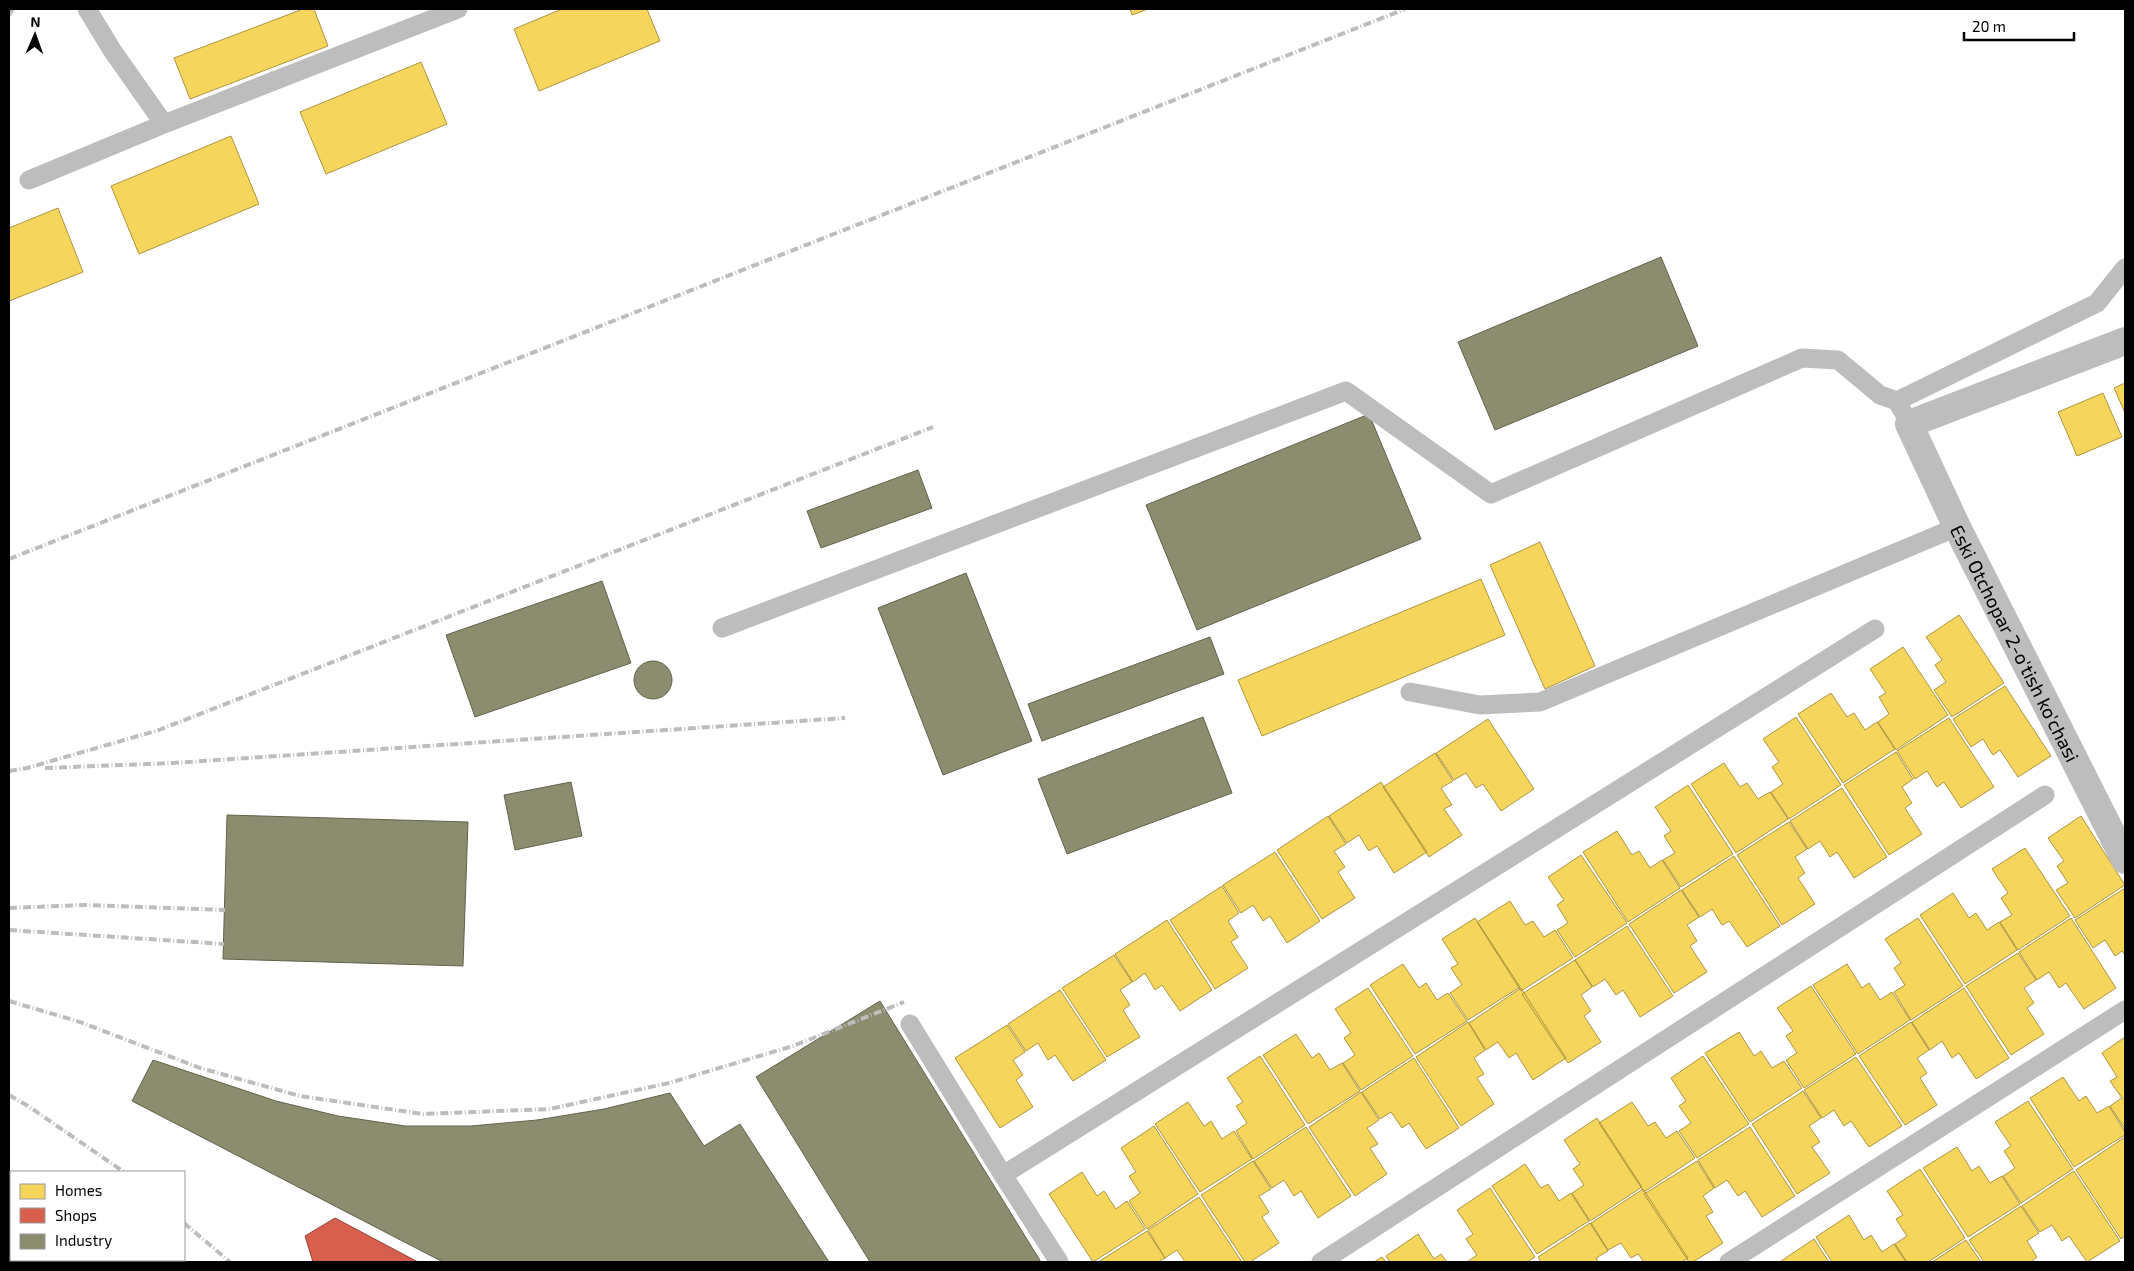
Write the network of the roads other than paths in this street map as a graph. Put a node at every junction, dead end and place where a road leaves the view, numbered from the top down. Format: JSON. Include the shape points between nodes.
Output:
{"nodes":[{"id":1,"x":87,"y":9,"type":"edge"},
{"id":2,"x":458,"y":9,"type":"edge"},
{"id":3,"x":164,"y":124,"type":"junction"},
{"id":4,"x":29,"y":180,"type":"dead end"},
{"id":5,"x":2125,"y":268,"type":"edge"},
{"id":6,"x":2125,"y":342,"type":"edge"},
{"id":7,"x":1903,"y":412,"type":"junction"},
{"id":8,"x":1957,"y":527,"type":"junction"},
{"id":9,"x":722,"y":628,"type":"dead end"},
{"id":10,"x":1876,"y":629,"type":"dead end"},
{"id":11,"x":1410,"y":692,"type":"dead end"},
{"id":12,"x":2045,"y":796,"type":"dead end"},
{"id":13,"x":2125,"y":860,"type":"edge"},
{"id":14,"x":2125,"y":1010,"type":"edge"},
{"id":15,"x":910,"y":1024,"type":"dead end"},
{"id":16,"x":1002,"y":1175,"type":"junction"},
{"id":17,"x":1059,"y":1262,"type":"edge"},
{"id":18,"x":1321,"y":1262,"type":"edge"},
{"id":19,"x":1729,"y":1262,"type":"edge"}],
"edges":[{"from":1,"to":3,"type":"lane"},
{"from":2,"to":3,"type":"lane"},
{"from":3,"to":4,"type":"lane"},
{"from":5,"to":7,"type":"lane","via":[[2097,303]]},
{"from":6,"to":7,"type":"street"},
{"from":7,"to":8,"type":"street","name":"Eski Otchopar 2-o'tish ko'chasi"},
{"from":7,"to":9,"type":"lane","via":[[1838,360],[1802,358],[1491,494],[1346,391]]},
{"from":8,"to":11,"type":"lane","via":[[1540,702],[1480,704]]},
{"from":8,"to":13,"type":"street","name":"Eski Otchopar 2-o'tish ko'chasi"},
{"from":10,"to":16,"type":"lane"},
{"from":12,"to":18,"type":"lane"},
{"from":14,"to":19,"type":"lane"},
{"from":15,"to":16,"type":"lane"},
{"from":16,"to":17,"type":"lane"}]}
